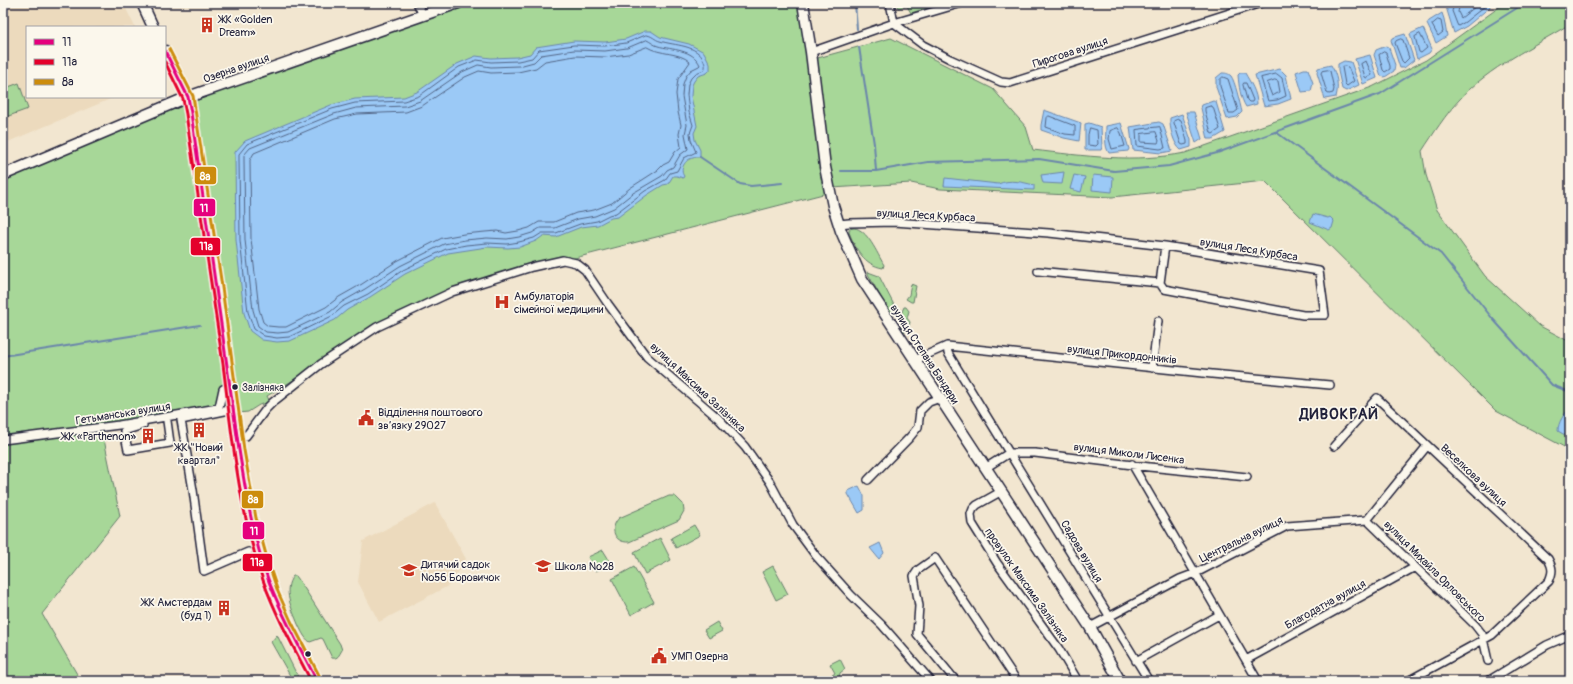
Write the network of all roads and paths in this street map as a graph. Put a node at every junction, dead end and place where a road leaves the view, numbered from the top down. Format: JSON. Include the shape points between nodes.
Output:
{"nodes":[{"id":1,"x":142,"y":3,"type":"edge"},
{"id":2,"x":417,"y":3,"type":"edge"},
{"id":3,"x":458,"y":3,"type":"edge"},
{"id":4,"x":803,"y":3,"type":"edge"},
{"id":5,"x":890,"y":3,"type":"edge"},
{"id":6,"x":962,"y":3,"type":"edge"},
{"id":7,"x":1261,"y":3,"type":"edge"},
{"id":8,"x":423,"y":15,"type":"junction"},
{"id":9,"x":894,"y":23,"type":"junction"},
{"id":10,"x":154,"y":26,"type":"edge"},
{"id":11,"x":811,"y":52,"type":"junction"},
{"id":12,"x":166,"y":53,"type":"edge"},
{"id":13,"x":188,"y":97,"type":"junction"},
{"id":14,"x":3,"y":174,"type":"edge"},
{"id":15,"x":839,"y":224,"type":"junction"},
{"id":16,"x":1165,"y":246,"type":"junction"},
{"id":17,"x":1038,"y":271,"type":"dead end"},
{"id":18,"x":1160,"y":283,"type":"junction"},
{"id":19,"x":1158,"y":321,"type":"dead end"},
{"id":20,"x":947,"y":346,"type":"junction"},
{"id":21,"x":915,"y":360,"type":"junction"},
{"id":22,"x":1152,"y":368,"type":"junction"},
{"id":23,"x":1330,"y":385,"type":"dead end"},
{"id":24,"x":231,"y":386,"type":"junction"},
{"id":25,"x":940,"y":398,"type":"junction"},
{"id":26,"x":234,"y":409,"type":"junction"},
{"id":27,"x":181,"y":420,"type":"junction"},
{"id":28,"x":167,"y":422,"type":"junction"},
{"id":29,"x":238,"y":438,"type":"junction"},
{"id":30,"x":3,"y":440,"type":"edge"},
{"id":31,"x":1334,"y":446,"type":"dead end"},
{"id":32,"x":1427,"y":446,"type":"junction"},
{"id":33,"x":1009,"y":453,"type":"junction"},
{"id":34,"x":1132,"y":464,"type":"junction"},
{"id":35,"x":987,"y":467,"type":"junction"},
{"id":36,"x":1247,"y":477,"type":"dead end"},
{"id":37,"x":868,"y":480,"type":"dead end"},
{"id":38,"x":1002,"y":491,"type":"junction"},
{"id":39,"x":1367,"y":520,"type":"junction"},
{"id":40,"x":248,"y":552,"type":"dead end"},
{"id":41,"x":1415,"y":567,"type":"junction"},
{"id":42,"x":1196,"y":573,"type":"junction"},
{"id":43,"x":1219,"y":615,"type":"junction"},
{"id":44,"x":1109,"y":617,"type":"junction"},
{"id":45,"x":1090,"y":627,"type":"junction"},
{"id":46,"x":1570,"y":635,"type":"edge"},
{"id":47,"x":1484,"y":640,"type":"junction"},
{"id":48,"x":1246,"y":660,"type":"junction"},
{"id":49,"x":1136,"y":661,"type":"junction"},
{"id":50,"x":1488,"y":661,"type":"dead end"},
{"id":51,"x":1491,"y":680,"type":"edge"},
{"id":52,"x":317,"y":681,"type":"edge"},
{"id":53,"x":931,"y":681,"type":"edge"},
{"id":54,"x":956,"y":681,"type":"edge"},
{"id":55,"x":1017,"y":681,"type":"edge"},
{"id":56,"x":1078,"y":681,"type":"edge"},
{"id":57,"x":1120,"y":681,"type":"edge"},
{"id":58,"x":1149,"y":681,"type":"edge"},
{"id":59,"x":1258,"y":681,"type":"edge"},
{"id":60,"x":1408,"y":681,"type":"edge"}],
"edges":[{"from":1,"to":10,"type":"main road"},
{"from":2,"to":8,"type":"street"},
{"from":3,"to":8,"type":"main road","name":"Озерна вулиця"},
{"from":4,"to":11,"type":"main road","name":"вулиця Степана Бандери"},
{"from":5,"to":9,"type":"street"},
{"from":6,"to":9,"type":"street"},
{"from":7,"to":9,"type":"street","name":"Пирогова вулиця","via":[[1010,83],[1000,82],[950,59]]},
{"from":8,"to":13,"type":"main road","name":"Озерна вулиця"},
{"from":9,"to":11,"type":"street"},
{"from":11,"to":15,"type":"main road","name":"вулиця Степана Бандери","via":[[825,167]]},
{"from":12,"to":13,"type":"main road"},
{"from":13,"to":14,"type":"main road","name":"Озерна вулиця"},
{"from":13,"to":24,"type":"main road"},
{"from":15,"to":16,"type":"street","name":"вулиця Леся Курбаса","via":[[894,222],[1049,233]]},
{"from":15,"to":21,"type":"main road","name":"вулиця Степана Бандери","via":[[862,279]]},
{"from":16,"to":18,"type":"street"},
{"from":16,"to":18,"type":"street","name":"вулиця Леся Курбаса","via":[[1319,271],[1325,315],[1303,315],[1164,289]]},
{"from":17,"to":18,"type":"street","name":"вулиця Леся Курбаса"},
{"from":19,"to":22,"type":"street"},
{"from":20,"to":21,"type":"street","name":"вулиця Прикордонників"},
{"from":20,"to":22,"type":"street","name":"вулиця Прикордонників"},
{"from":20,"to":33,"type":"street","name":"Садова вулиця","via":[[948,353]]},
{"from":21,"to":25,"type":"main road","name":"вулиця Степана Бандери"},
{"from":22,"to":23,"type":"street","name":"вулиця Прикордонників"},
{"from":24,"to":26,"type":"main road"},
{"from":24,"to":30,"type":"street","name":"Гетьманська вулиця","via":[[223,389],[219,407],[212,409],[112,426]]},
{"from":25,"to":35,"type":"main road","name":"вулиця Степана Бандери"},
{"from":25,"to":37,"type":"street","via":[[929,402],[920,411],[918,427]]},
{"from":26,"to":27,"type":"street"},
{"from":26,"to":29,"type":"main road"},
{"from":27,"to":28,"type":"street"},
{"from":27,"to":40,"type":"street","via":[[204,570]]},
{"from":28,"to":28,"type":"street","via":[[147,423],[124,431],[128,450],[170,443]]},
{"from":29,"to":52,"type":"main road","via":[[252,520],[263,564],[279,606]]},
{"from":29,"to":53,"type":"street","name":"вулиця Максима Залізняка","via":[[246,436],[266,409],[302,378],[377,327],[475,284],[546,263],[570,261],[585,270],[647,358],[718,418],[745,447],[770,482],[793,525],[816,556]]},
{"from":31,"to":32,"type":"street","name":"Веселкова вулиця","via":[[1376,398]]},
{"from":32,"to":39,"type":"street"},
{"from":32,"to":47,"type":"street","name":"Веселкова вулиця","via":[[1548,559],[1552,567],[1553,571],[1543,587]]},
{"from":33,"to":34,"type":"street","name":"вулиця Миколи Лисенка","via":[[1035,453]]},
{"from":33,"to":35,"type":"street"},
{"from":33,"to":44,"type":"street","name":"Садова вулиця"},
{"from":34,"to":36,"type":"street","name":"вулиця Миколи Лисенка"},
{"from":34,"to":42,"type":"street"},
{"from":35,"to":38,"type":"main road","name":"вулиця Степана Бандери"},
{"from":38,"to":45,"type":"main road","name":"вулиця Степана Бандери"},
{"from":38,"to":56,"type":"street","name":"провулок Максима Залізняка","via":[[973,509],[972,523],[997,563],[1059,649]]},
{"from":39,"to":41,"type":"street","name":"вулиця Михайла Орловського"},
{"from":39,"to":42,"type":"street","name":"Центральна вулиця","via":[[1287,526]]},
{"from":41,"to":47,"type":"street","name":"вулиця Михайла Орловського","via":[[1475,625]]},
{"from":41,"to":48,"type":"street","name":"Благодатна вулиця"},
{"from":42,"to":43,"type":"street"},
{"from":42,"to":44,"type":"street","name":"Центральна вулиця"},
{"from":43,"to":48,"type":"street"},
{"from":43,"to":49,"type":"street"},
{"from":44,"to":45,"type":"street","name":"Центральна вулиця"},
{"from":44,"to":49,"type":"street","name":"Садова вулиця"},
{"from":45,"to":57,"type":"main road","name":"вулиця Степана Бандери"},
{"from":46,"to":51,"type":"street","via":[[1546,645]]},
{"from":47,"to":50,"type":"street"},
{"from":47,"to":60,"type":"street"},
{"from":48,"to":59,"type":"street"},
{"from":49,"to":58,"type":"street","name":"Садова вулиця"},
{"from":54,"to":55,"type":"street","via":[[917,634],[919,606],[914,576],[935,558]]}]}
